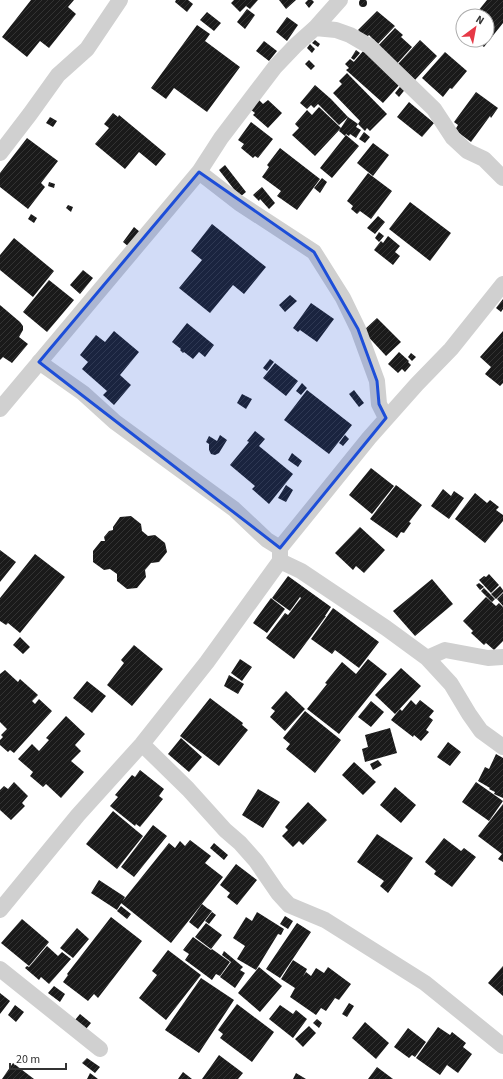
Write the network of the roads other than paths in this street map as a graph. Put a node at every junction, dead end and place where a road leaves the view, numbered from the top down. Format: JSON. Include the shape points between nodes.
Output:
{"nodes":[{"id":1,"x":120,"y":0,"type":"edge"},
{"id":2,"x":340,"y":0,"type":"edge"},
{"id":3,"x":315,"y":28,"type":"junction"},
{"id":4,"x":0,"y":153,"type":"edge"},
{"id":5,"x":199,"y":172,"type":"junction"},
{"id":6,"x":503,"y":178,"type":"edge"},
{"id":7,"x":503,"y":284,"type":"edge"},
{"id":8,"x":39,"y":362,"type":"junction"},
{"id":9,"x":0,"y":409,"type":"edge"},
{"id":10,"x":386,"y":418,"type":"junction"},
{"id":11,"x":280,"y":555,"type":"junction"},
{"id":12,"x":427,"y":658,"type":"junction"},
{"id":13,"x":503,"y":658,"type":"edge"},
{"id":14,"x":142,"y":744,"type":"junction"},
{"id":15,"x":503,"y":747,"type":"edge"},
{"id":16,"x":0,"y":910,"type":"edge"},
{"id":17,"x":0,"y":969,"type":"edge"},
{"id":18,"x":503,"y":1046,"type":"edge"},
{"id":19,"x":100,"y":1049,"type":"dead end"}],
"edges":[{"from":1,"to":4,"type":"street","via":[[87,49],[58,75]]},
{"from":2,"to":3,"type":"street"},
{"from":3,"to":5,"type":"street","via":[[275,67]]},
{"from":3,"to":6,"type":"street","via":[[336,30],[369,46],[434,109],[467,152],[484,159]]},
{"from":5,"to":8,"type":"street"},
{"from":5,"to":10,"type":"street","via":[[239,203],[314,252],[343,298],[358,329],[377,381],[379,404]]},
{"from":7,"to":10,"type":"street","via":[[451,349]]},
{"from":8,"to":9,"type":"street"},
{"from":8,"to":11,"type":"street","via":[[83,393],[115,422],[234,509]]},
{"from":10,"to":11,"type":"street","via":[[327,490]]},
{"from":11,"to":12,"type":"street"},
{"from":11,"to":14,"type":"street","via":[[207,662]]},
{"from":12,"to":13,"type":"street","via":[[445,650],[488,658]]},
{"from":12,"to":15,"type":"street","via":[[451,684],[481,731]]},
{"from":14,"to":16,"type":"street","via":[[78,815]]},
{"from":14,"to":18,"type":"street","via":[[240,843],[289,905],[325,920],[425,982]]},
{"from":17,"to":19,"type":"street"}]}
